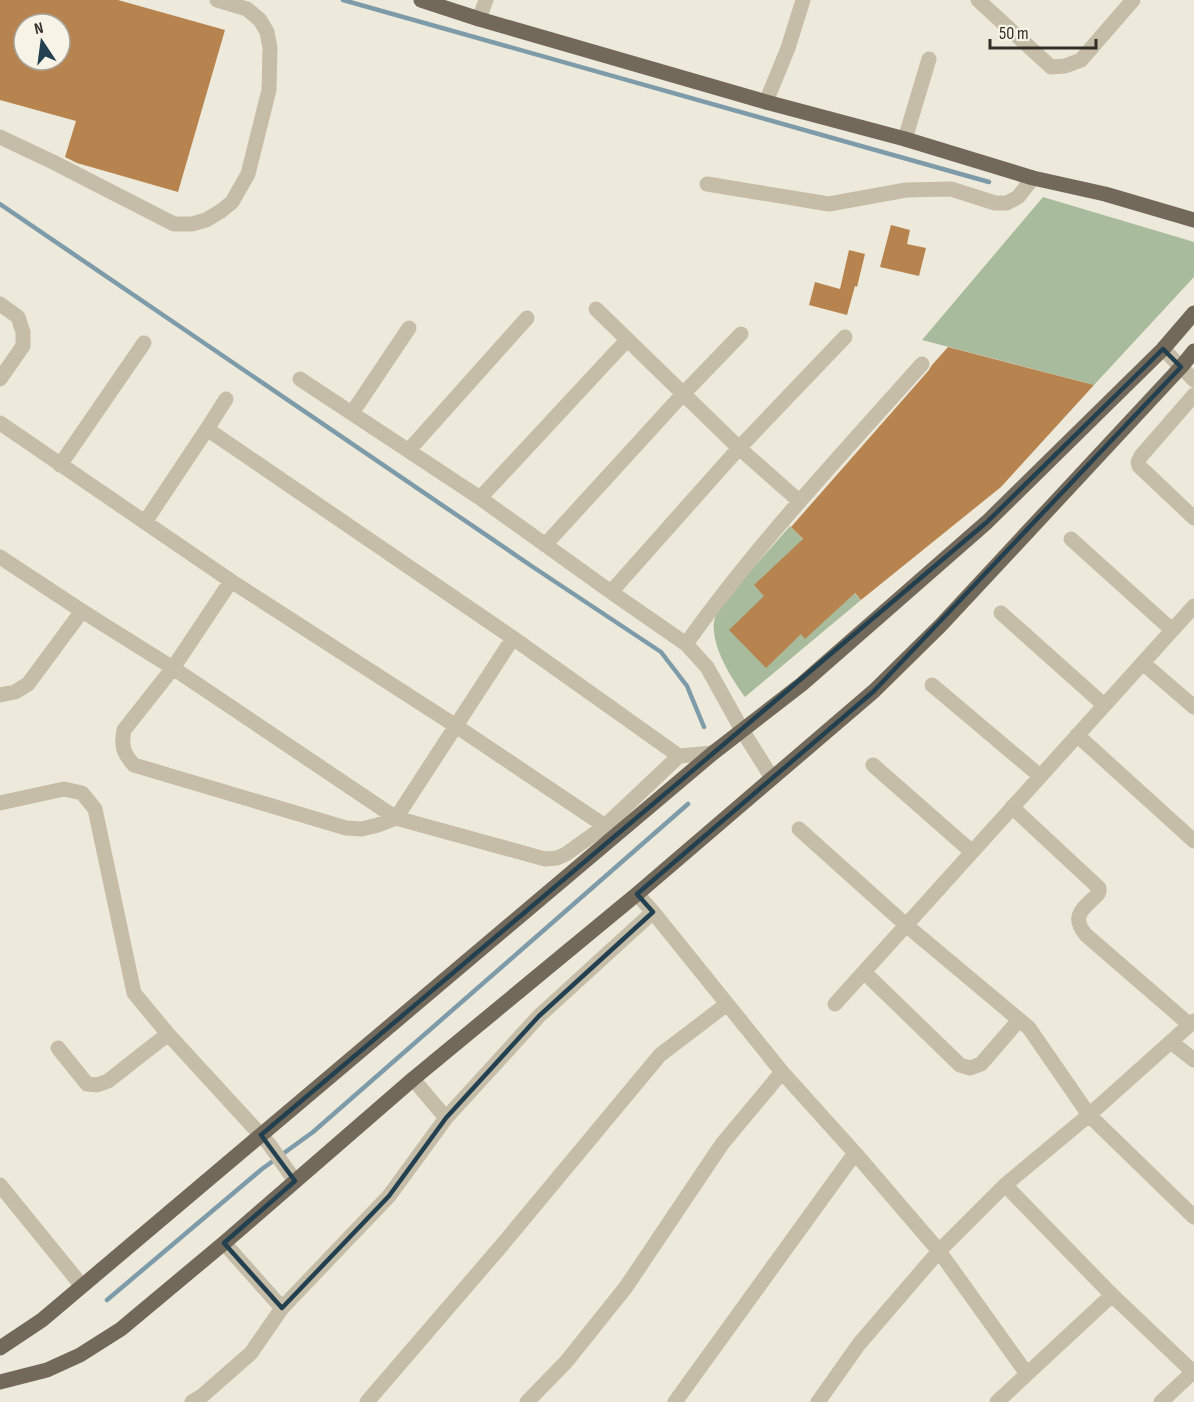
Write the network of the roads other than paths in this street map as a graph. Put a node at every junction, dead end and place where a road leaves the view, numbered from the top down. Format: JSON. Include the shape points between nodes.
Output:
{"nodes":[{"id":1,"x":217,"y":0,"type":"edge"},
{"id":2,"x":421,"y":0,"type":"edge"},
{"id":3,"x":486,"y":0,"type":"edge"},
{"id":4,"x":803,"y":0,"type":"edge"},
{"id":5,"x":978,"y":0,"type":"edge"},
{"id":6,"x":1133,"y":0,"type":"edge"},
{"id":7,"x":479,"y":19,"type":"junction"},
{"id":8,"x":929,"y":59,"type":"dead end"},
{"id":9,"x":766,"y":102,"type":"junction"},
{"id":10,"x":0,"y":137,"type":"edge"},
{"id":11,"x":905,"y":139,"type":"junction"},
{"id":12,"x":1033,"y":178,"type":"junction"},
{"id":13,"x":707,"y":184,"type":"dead end"},
{"id":14,"x":1194,"y":220,"type":"edge"},
{"id":15,"x":0,"y":304,"type":"edge"},
{"id":16,"x":596,"y":309,"type":"dead end"},
{"id":17,"x":1194,"y":313,"type":"edge"},
{"id":18,"x":527,"y":318,"type":"dead end"},
{"id":19,"x":409,"y":328,"type":"dead end"},
{"id":20,"x":741,"y":334,"type":"dead end"},
{"id":21,"x":845,"y":337,"type":"dead end"},
{"id":22,"x":627,"y":340,"type":"junction"},
{"id":23,"x":144,"y":344,"type":"dead end"},
{"id":24,"x":1163,"y":349,"type":"junction"},
{"id":25,"x":1194,"y":351,"type":"edge"},
{"id":26,"x":922,"y":364,"type":"dead end"},
{"id":27,"x":1181,"y":368,"type":"junction"},
{"id":28,"x":0,"y":379,"type":"edge"},
{"id":29,"x":300,"y":379,"type":"dead end"},
{"id":30,"x":1194,"y":380,"type":"edge"},
{"id":31,"x":683,"y":394,"type":"junction"},
{"id":32,"x":1194,"y":395,"type":"edge"},
{"id":33,"x":226,"y":399,"type":"dead end"},
{"id":34,"x":352,"y":413,"type":"junction"},
{"id":35,"x":0,"y":423,"type":"edge"},
{"id":36,"x":207,"y":429,"type":"junction"},
{"id":37,"x":739,"y":448,"type":"junction"},
{"id":38,"x":409,"y":450,"type":"junction"},
{"id":39,"x":60,"y":465,"type":"junction"},
{"id":40,"x":480,"y":498,"type":"junction"},
{"id":41,"x":799,"y":501,"type":"junction"},
{"id":42,"x":1194,"y":518,"type":"edge"},
{"id":43,"x":145,"y":522,"type":"junction"},
{"id":44,"x":1071,"y":539,"type":"dead end"},
{"id":45,"x":545,"y":545,"type":"junction"},
{"id":46,"x":0,"y":557,"type":"edge"},
{"id":47,"x":231,"y":581,"type":"junction"},
{"id":48,"x":611,"y":592,"type":"junction"},
{"id":49,"x":1194,"y":606,"type":"edge"},
{"id":50,"x":82,"y":611,"type":"junction"},
{"id":51,"x":1001,"y":613,"type":"dead end"},
{"id":52,"x":1172,"y":630,"type":"junction"},
{"id":53,"x":513,"y":638,"type":"junction"},
{"id":54,"x":686,"y":644,"type":"junction"},
{"id":55,"x":1143,"y":663,"type":"junction"},
{"id":56,"x":173,"y":668,"type":"junction"},
{"id":57,"x":932,"y":685,"type":"dead end"},
{"id":58,"x":0,"y":695,"type":"edge"},
{"id":59,"x":1104,"y":705,"type":"junction"},
{"id":60,"x":1194,"y":707,"type":"edge"},
{"id":61,"x":456,"y":726,"type":"junction"},
{"id":62,"x":742,"y":730,"type":"junction"},
{"id":63,"x":1077,"y":735,"type":"junction"},
{"id":64,"x":713,"y":753,"type":"junction"},
{"id":65,"x":680,"y":756,"type":"junction"},
{"id":66,"x":873,"y":765,"type":"dead end"},
{"id":67,"x":1040,"y":776,"type":"junction"},
{"id":68,"x":772,"y":778,"type":"junction"},
{"id":69,"x":0,"y":803,"type":"edge"},
{"id":70,"x":1012,"y":807,"type":"junction"},
{"id":71,"x":396,"y":818,"type":"junction"},
{"id":72,"x":604,"y":826,"type":"junction"},
{"id":73,"x":799,"y":829,"type":"dead end"},
{"id":74,"x":1194,"y":841,"type":"edge"},
{"id":75,"x":972,"y":852,"type":"junction"},
{"id":76,"x":637,"y":894,"type":"junction"},
{"id":77,"x":653,"y":912,"type":"junction"},
{"id":78,"x":906,"y":925,"type":"junction"},
{"id":79,"x":864,"y":972,"type":"junction"},
{"id":80,"x":727,"y":1004,"type":"junction"},
{"id":81,"x":835,"y":1004,"type":"dead end"},
{"id":82,"x":1019,"y":1020,"type":"junction"},
{"id":83,"x":1192,"y":1023,"type":"edge"},
{"id":84,"x":168,"y":1034,"type":"junction"},
{"id":85,"x":1171,"y":1042,"type":"junction"},
{"id":86,"x":58,"y":1048,"type":"dead end"},
{"id":87,"x":1194,"y":1060,"type":"edge"},
{"id":88,"x":782,"y":1072,"type":"junction"},
{"id":89,"x":413,"y":1079,"type":"junction"},
{"id":90,"x":1089,"y":1114,"type":"junction"},
{"id":91,"x":446,"y":1118,"type":"junction"},
{"id":92,"x":265,"y":1140,"type":"junction"},
{"id":93,"x":855,"y":1153,"type":"junction"},
{"id":94,"x":292,"y":1176,"type":"junction"},
{"id":95,"x":0,"y":1185,"type":"edge"},
{"id":96,"x":1005,"y":1185,"type":"junction"},
{"id":97,"x":1194,"y":1217,"type":"edge"},
{"id":98,"x":224,"y":1243,"type":"junction"},
{"id":99,"x":939,"y":1251,"type":"junction"},
{"id":100,"x":82,"y":1286,"type":"junction"},
{"id":101,"x":1112,"y":1295,"type":"junction"},
{"id":102,"x":282,"y":1308,"type":"junction"},
{"id":103,"x":0,"y":1348,"type":"edge"},
{"id":104,"x":1193,"y":1371,"type":"edge"},
{"id":105,"x":1027,"y":1374,"type":"junction"},
{"id":106,"x":0,"y":1382,"type":"edge"},
{"id":107,"x":192,"y":1402,"type":"edge"},
{"id":108,"x":367,"y":1402,"type":"edge"},
{"id":109,"x":527,"y":1402,"type":"edge"},
{"id":110,"x":675,"y":1402,"type":"edge"},
{"id":111,"x":818,"y":1402,"type":"edge"},
{"id":112,"x":997,"y":1402,"type":"edge"},
{"id":113,"x":1161,"y":1402,"type":"edge"}],
"edges":[{"from":1,"to":10,"type":"street","via":[[247,9],[267,32],[269,90],[248,174],[232,202],[206,220],[174,224]]},
{"from":2,"to":7,"type":"main road"},
{"from":3,"to":7,"type":"street"},
{"from":4,"to":9,"type":"street"},
{"from":5,"to":6,"type":"street","via":[[1051,67],[1081,60]]},
{"from":7,"to":9,"type":"main road"},
{"from":8,"to":11,"type":"street"},
{"from":9,"to":11,"type":"main road"},
{"from":11,"to":12,"type":"main road"},
{"from":12,"to":13,"type":"street","via":[[1018,197],[995,203],[951,189],[906,190],[829,204]]},
{"from":12,"to":14,"type":"main road"},
{"from":15,"to":28,"type":"street","via":[[18,317],[24,332],[23,346]]},
{"from":16,"to":22,"type":"street"},
{"from":17,"to":24,"type":"main road"},
{"from":18,"to":38,"type":"street"},
{"from":19,"to":34,"type":"street"},
{"from":20,"to":31,"type":"street"},
{"from":21,"to":37,"type":"street"},
{"from":22,"to":31,"type":"street"},
{"from":22,"to":40,"type":"street"},
{"from":23,"to":39,"type":"street"},
{"from":24,"to":27,"type":"street"},
{"from":24,"to":62,"type":"main road","via":[[987,522],[802,684]]},
{"from":25,"to":27,"type":"main road"},
{"from":26,"to":41,"type":"street"},
{"from":27,"to":30,"type":"street"},
{"from":27,"to":68,"type":"main road","via":[[941,625],[874,691]]},
{"from":29,"to":34,"type":"street"},
{"from":31,"to":37,"type":"street"},
{"from":31,"to":45,"type":"street"},
{"from":32,"to":42,"type":"street","via":[[1138,462]]},
{"from":33,"to":36,"type":"street"},
{"from":34,"to":38,"type":"street"},
{"from":35,"to":39,"type":"street"},
{"from":36,"to":43,"type":"street"},
{"from":36,"to":53,"type":"street"},
{"from":37,"to":41,"type":"street"},
{"from":37,"to":48,"type":"street"},
{"from":38,"to":40,"type":"street"},
{"from":39,"to":43,"type":"street"},
{"from":40,"to":45,"type":"street"},
{"from":41,"to":54,"type":"street"},
{"from":43,"to":47,"type":"street"},
{"from":44,"to":52,"type":"street"},
{"from":45,"to":48,"type":"street"},
{"from":46,"to":50,"type":"street"},
{"from":47,"to":56,"type":"street"},
{"from":47,"to":61,"type":"street"},
{"from":48,"to":54,"type":"street"},
{"from":49,"to":52,"type":"street"},
{"from":50,"to":56,"type":"street"},
{"from":50,"to":58,"type":"street","via":[[28,684]]},
{"from":51,"to":59,"type":"street"},
{"from":52,"to":55,"type":"street"},
{"from":53,"to":61,"type":"street"},
{"from":53,"to":65,"type":"street"},
{"from":54,"to":62,"type":"street","via":[[707,667]]},
{"from":55,"to":59,"type":"street"},
{"from":55,"to":60,"type":"street"},
{"from":56,"to":71,"type":"street"},
{"from":56,"to":71,"type":"street","via":[[124,730],[123,748],[134,765],[346,828],[362,830]]},
{"from":57,"to":67,"type":"street"},
{"from":59,"to":63,"type":"street"},
{"from":61,"to":71,"type":"street"},
{"from":61,"to":72,"type":"street"},
{"from":62,"to":64,"type":"main road"},
{"from":62,"to":68,"type":"street"},
{"from":63,"to":67,"type":"street"},
{"from":63,"to":74,"type":"street"},
{"from":64,"to":65,"type":"street"},
{"from":64,"to":92,"type":"main road"},
{"from":65,"to":72,"type":"street"},
{"from":66,"to":75,"type":"street"},
{"from":67,"to":70,"type":"street"},
{"from":68,"to":76,"type":"main road"},
{"from":69,"to":84,"type":"street","via":[[64,789],[82,793],[95,809],[134,993]]},
{"from":70,"to":75,"type":"street"},
{"from":70,"to":83,"type":"street","via":[[1099,888],[1079,915],[1078,925],[1086,935]]},
{"from":71,"to":72,"type":"street","via":[[545,859],[566,854]]},
{"from":73,"to":78,"type":"street"},
{"from":75,"to":78,"type":"street"},
{"from":76,"to":77,"type":"street"},
{"from":76,"to":89,"type":"main road"},
{"from":77,"to":80,"type":"street"},
{"from":77,"to":91,"type":"street","via":[[539,1016]]},
{"from":78,"to":79,"type":"street"},
{"from":78,"to":82,"type":"street"},
{"from":79,"to":81,"type":"street"},
{"from":79,"to":82,"type":"street","via":[[960,1065],[970,1068],[981,1064]]},
{"from":80,"to":88,"type":"street"},
{"from":80,"to":108,"type":"street","via":[[660,1054]]},
{"from":82,"to":90,"type":"street","via":[[1029,1028]]},
{"from":83,"to":85,"type":"street"},
{"from":84,"to":86,"type":"street","via":[[108,1081],[97,1084],[87,1084]]},
{"from":84,"to":92,"type":"street"},
{"from":85,"to":87,"type":"street"},
{"from":85,"to":90,"type":"street"},
{"from":88,"to":93,"type":"street"},
{"from":88,"to":109,"type":"street","via":[[722,1144],[626,1287],[566,1362]]},
{"from":89,"to":91,"type":"street"},
{"from":89,"to":94,"type":"main road"},
{"from":90,"to":96,"type":"street"},
{"from":90,"to":97,"type":"street"},
{"from":91,"to":102,"type":"street","via":[[388,1196]]},
{"from":92,"to":94,"type":"street"},
{"from":92,"to":100,"type":"main road"},
{"from":93,"to":99,"type":"street"},
{"from":93,"to":110,"type":"street"},
{"from":94,"to":98,"type":"main road"},
{"from":95,"to":100,"type":"street"},
{"from":96,"to":99,"type":"street"},
{"from":96,"to":101,"type":"street"},
{"from":98,"to":102,"type":"street"},
{"from":98,"to":106,"type":"main road","via":[[121,1329],[80,1355],[47,1370]]},
{"from":99,"to":105,"type":"street"},
{"from":99,"to":111,"type":"street","via":[[859,1344]]},
{"from":100,"to":103,"type":"main road"},
{"from":101,"to":104,"type":"street"},
{"from":101,"to":105,"type":"street"},
{"from":102,"to":107,"type":"street","via":[[251,1353]]},
{"from":104,"to":113,"type":"street"},
{"from":105,"to":112,"type":"street"}]}
